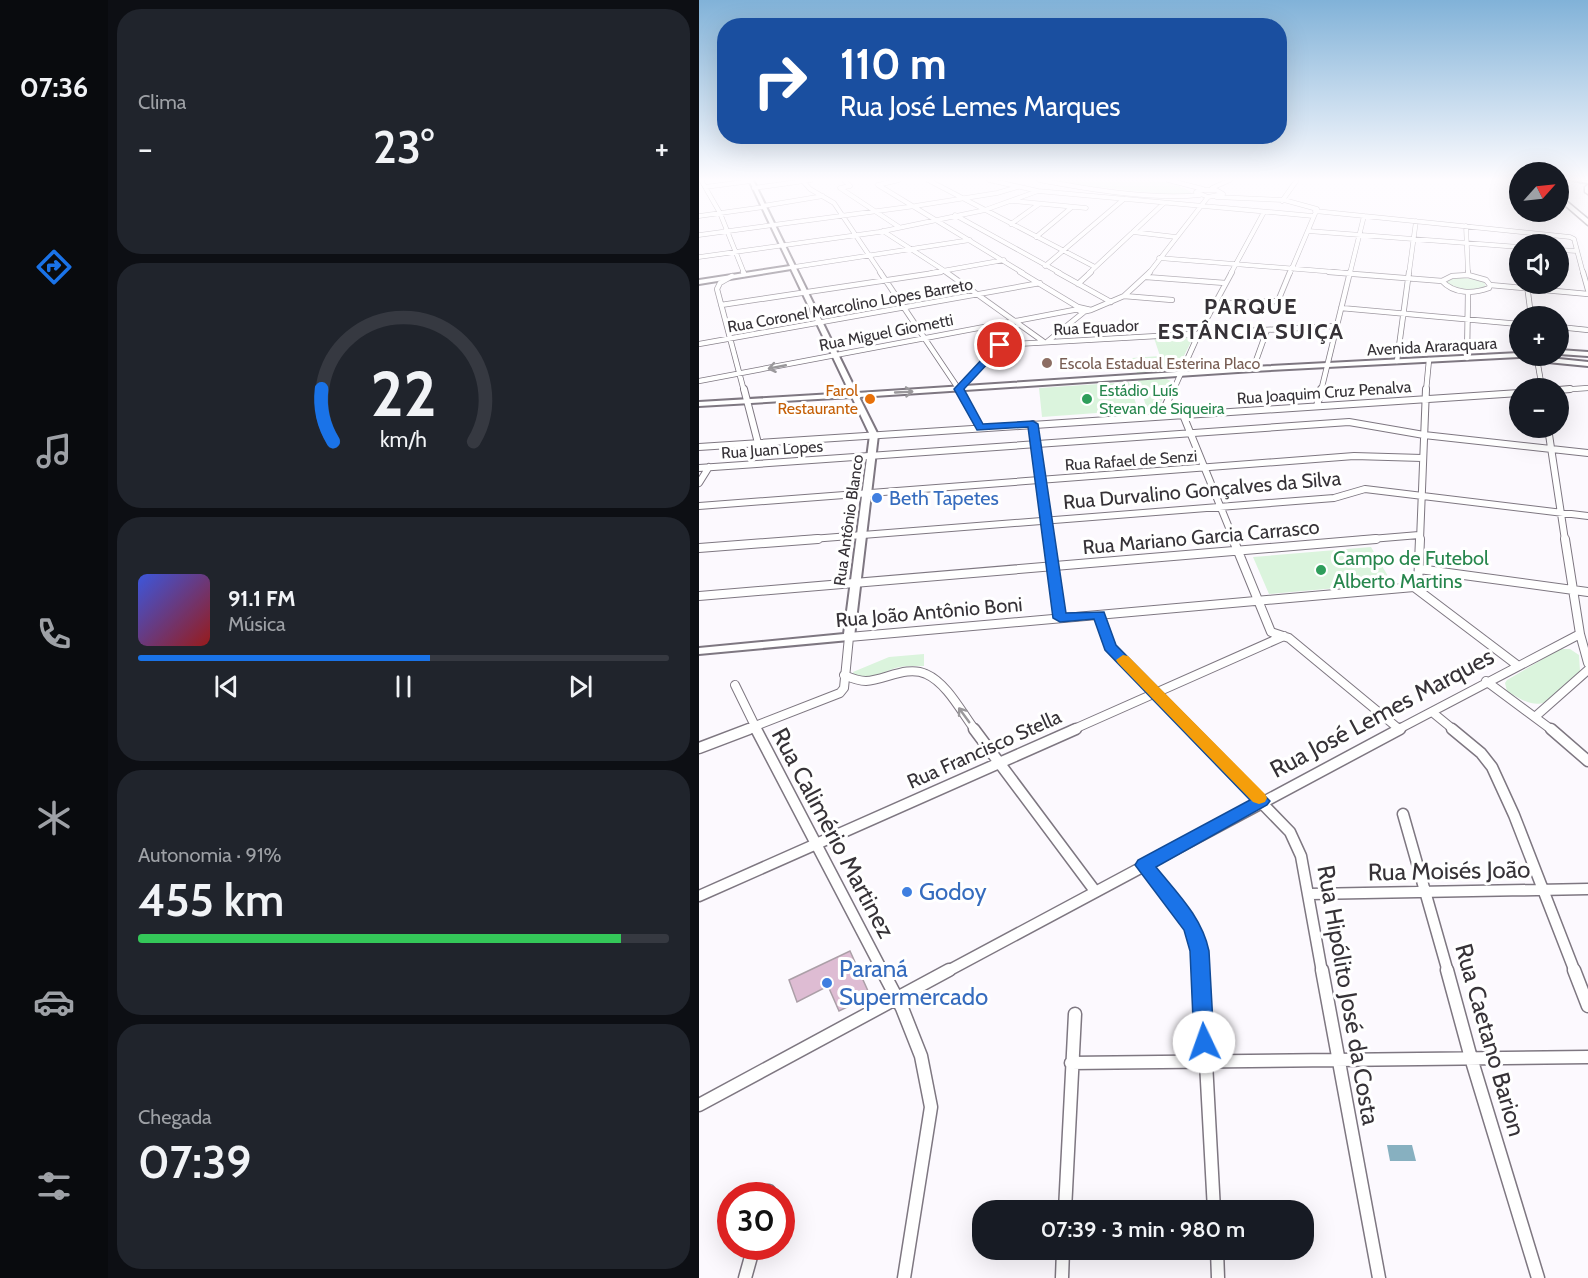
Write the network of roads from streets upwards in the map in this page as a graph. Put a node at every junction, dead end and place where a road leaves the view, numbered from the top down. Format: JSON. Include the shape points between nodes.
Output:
{"nodes":[{"id":1,"x":1413,"y":239,"type":"edge"},
{"id":2,"x":731,"y":240,"type":"edge"},
{"id":3,"x":780,"y":240,"type":"edge"},
{"id":4,"x":822,"y":240,"type":"edge"},
{"id":5,"x":859,"y":240,"type":"edge"},
{"id":6,"x":897,"y":240,"type":"edge"},
{"id":7,"x":970,"y":240,"type":"joint"},
{"id":8,"x":998,"y":240,"type":"edge"},
{"id":9,"x":1041,"y":240,"type":"edge"},
{"id":10,"x":1076,"y":240,"type":"edge"},
{"id":11,"x":1125,"y":240,"type":"edge"},
{"id":12,"x":1174,"y":240,"type":"edge"},
{"id":13,"x":1249,"y":240,"type":"edge"},
{"id":14,"x":1305,"y":240,"type":"edge"},
{"id":15,"x":1358,"y":240,"type":"edge"},
{"id":16,"x":1421,"y":240,"type":"edge"},
{"id":17,"x":1466,"y":240,"type":"edge"},
{"id":18,"x":1574,"y":240,"type":"edge"},
{"id":19,"x":1466,"y":243,"type":"junction"},
{"id":20,"x":783,"y":245,"type":"junction"},
{"id":21,"x":1509,"y":245,"type":"edge"},
{"id":22,"x":914,"y":250,"type":"junction"},
{"id":23,"x":1063,"y":251,"type":"junction"},
{"id":24,"x":1569,"y":251,"type":"edge"},
{"id":25,"x":1577,"y":251,"type":"junction"},
{"id":26,"x":736,"y":252,"type":"junction"},
{"id":27,"x":870,"y":256,"type":"junction"},
{"id":28,"x":699,"y":257,"type":"edge"},
{"id":29,"x":1159,"y":258,"type":"junction"},
{"id":30,"x":1004,"y":260,"type":"junction"},
{"id":31,"x":1235,"y":265,"type":"junction"},
{"id":32,"x":1045,"y":266,"type":"junction"},
{"id":33,"x":793,"y":267,"type":"junction"},
{"id":34,"x":1095,"y":267,"type":"junction"},
{"id":35,"x":1293,"y":269,"type":"junction"},
{"id":36,"x":946,"y":272,"type":"junction"},
{"id":37,"x":744,"y":274,"type":"junction"},
{"id":38,"x":1349,"y":274,"type":"junction"},
{"id":39,"x":1468,"y":275,"type":"junction"},
{"id":40,"x":732,"y":276,"type":"junction"},
{"id":41,"x":1146,"y":277,"type":"junction"},
{"id":42,"x":1407,"y":279,"type":"junction"},
{"id":43,"x":886,"y":281,"type":"junction"},
{"id":44,"x":1442,"y":281,"type":"junction"},
{"id":45,"x":699,"y":282,"type":"edge"},
{"id":46,"x":1040,"y":283,"type":"junction"},
{"id":47,"x":1225,"y":283,"type":"junction"},
{"id":48,"x":1078,"y":284,"type":"junction"},
{"id":49,"x":1490,"y":285,"type":"junction"},
{"id":50,"x":1509,"y":286,"type":"edge"},
{"id":51,"x":1569,"y":290,"type":"edge"},
{"id":52,"x":1468,"y":291,"type":"junction"},
{"id":53,"x":1588,"y":292,"type":"edge"},
{"id":54,"x":805,"y":293,"type":"junction"},
{"id":55,"x":978,"y":294,"type":"junction"},
{"id":56,"x":1124,"y":296,"type":"junction"},
{"id":57,"x":1172,"y":300,"type":"dead end"},
{"id":58,"x":1110,"y":302,"type":"junction"},
{"id":59,"x":1215,"y":304,"type":"junction"},
{"id":60,"x":721,"y":305,"type":"junction"},
{"id":61,"x":904,"y":307,"type":"junction"},
{"id":62,"x":1341,"y":308,"type":"junction"},
{"id":63,"x":1084,"y":309,"type":"junction"},
{"id":64,"x":1403,"y":314,"type":"junction"},
{"id":65,"x":1468,"y":320,"type":"junction"},
{"id":66,"x":819,"y":322,"type":"junction"},
{"id":67,"x":1018,"y":323,"type":"junction"},
{"id":68,"x":1509,"y":323,"type":"edge"},
{"id":69,"x":1336,"y":327,"type":"junction"},
{"id":70,"x":1569,"y":328,"type":"edge"},
{"id":71,"x":1267,"y":330,"type":"junction"},
{"id":72,"x":1588,"y":330,"type":"edge"},
{"id":73,"x":1199,"y":333,"type":"junction"},
{"id":74,"x":730,"y":338,"type":"junction"},
{"id":75,"x":924,"y":339,"type":"junction"},
{"id":76,"x":1045,"y":342,"type":"junction"},
{"id":77,"x":699,"y":344,"type":"edge"},
{"id":78,"x":1000,"y":345,"type":"junction"},
{"id":79,"x":1569,"y":353,"type":"edge"},
{"id":80,"x":1588,"y":354,"type":"edge"},
{"id":81,"x":834,"y":355,"type":"junction"},
{"id":82,"x":1509,"y":356,"type":"edge"},
{"id":83,"x":1467,"y":358,"type":"junction"},
{"id":84,"x":1429,"y":360,"type":"junction"},
{"id":85,"x":1397,"y":361,"type":"junction"},
{"id":86,"x":1569,"y":361,"type":"edge"},
{"id":87,"x":1327,"y":364,"type":"junction"},
{"id":88,"x":1588,"y":364,"type":"edge"},
{"id":89,"x":1253,"y":369,"type":"junction"},
{"id":90,"x":739,"y":374,"type":"junction"},
{"id":91,"x":1179,"y":375,"type":"junction"},
{"id":92,"x":699,"y":381,"type":"edge"},
{"id":93,"x":1588,"y":388,"type":"edge"},
{"id":94,"x":959,"y":389,"type":"junction"},
{"id":95,"x":1569,"y":389,"type":"edge"},
{"id":96,"x":852,"y":394,"type":"junction"},
{"id":97,"x":1509,"y":394,"type":"edge"},
{"id":98,"x":1425,"y":399,"type":"junction"},
{"id":99,"x":746,"y":401,"type":"junction"},
{"id":100,"x":699,"y":404,"type":"edge"},
{"id":101,"x":1317,"y":406,"type":"junction"},
{"id":102,"x":1183,"y":415,"type":"junction"},
{"id":103,"x":1161,"y":416,"type":"junction"},
{"id":104,"x":1033,"y":424,"type":"junction"},
{"id":105,"x":980,"y":428,"type":"junction"},
{"id":106,"x":1191,"y":434,"type":"junction"},
{"id":107,"x":874,"y":435,"type":"junction"},
{"id":108,"x":1423,"y":435,"type":"junction"},
{"id":109,"x":1550,"y":438,"type":"edge"},
{"id":110,"x":758,"y":443,"type":"junction"},
{"id":111,"x":1035,"y":444,"type":"junction"},
{"id":112,"x":699,"y":447,"type":"edge"},
{"id":113,"x":1551,"y":448,"type":"junction"},
{"id":114,"x":1588,"y":453,"type":"edge"},
{"id":115,"x":873,"y":455,"type":"junction"},
{"id":116,"x":1422,"y":458,"type":"junction"},
{"id":117,"x":709,"y":467,"type":"junction"},
{"id":118,"x":699,"y":468,"type":"edge"},
{"id":119,"x":1205,"y":469,"type":"junction"},
{"id":120,"x":1040,"y":480,"type":"junction"},
{"id":121,"x":699,"y":483,"type":"edge"},
{"id":122,"x":867,"y":493,"type":"junction"},
{"id":123,"x":1421,"y":495,"type":"junction"},
{"id":124,"x":699,"y":506,"type":"edge"},
{"id":125,"x":1221,"y":507,"type":"junction"},
{"id":126,"x":1561,"y":512,"type":"junction"},
{"id":127,"x":1588,"y":516,"type":"edge"},
{"id":128,"x":1046,"y":521,"type":"junction"},
{"id":129,"x":861,"y":535,"type":"junction"},
{"id":130,"x":1419,"y":535,"type":"junction"},
{"id":131,"x":699,"y":548,"type":"edge"},
{"id":132,"x":1238,"y":551,"type":"junction"},
{"id":133,"x":1052,"y":565,"type":"junction"},
{"id":134,"x":1419,"y":569,"type":"junction"},
{"id":135,"x":854,"y":583,"type":"junction"},
{"id":136,"x":1414,"y":587,"type":"junction"},
{"id":137,"x":1573,"y":590,"type":"junction"},
{"id":138,"x":1588,"y":592,"type":"edge"},
{"id":139,"x":699,"y":596,"type":"edge"},
{"id":140,"x":1257,"y":601,"type":"junction"},
{"id":141,"x":1099,"y":615,"type":"junction"},
{"id":142,"x":1060,"y":618,"type":"junction"},
{"id":143,"x":1580,"y":633,"type":"junction"},
{"id":144,"x":1284,"y":636,"type":"junction"},
{"id":145,"x":849,"y":637,"type":"junction"},
{"id":146,"x":699,"y":651,"type":"edge"},
{"id":147,"x":1588,"y":663,"type":"edge"},
{"id":148,"x":1517,"y":665,"type":"junction"},
{"id":149,"x":1588,"y":670,"type":"edge"},
{"id":150,"x":844,"y":675,"type":"junction"},
{"id":151,"x":1486,"y":681,"type":"junction"},
{"id":152,"x":735,"y":685,"type":"dead end"},
{"id":153,"x":1156,"y":693,"type":"junction"},
{"id":154,"x":1432,"y":712,"type":"junction"},
{"id":155,"x":1536,"y":716,"type":"junction"},
{"id":156,"x":755,"y":727,"type":"junction"},
{"id":157,"x":1399,"y":729,"type":"junction"},
{"id":158,"x":699,"y":748,"type":"edge"},
{"id":159,"x":1588,"y":760,"type":"edge"},
{"id":160,"x":998,"y":763,"type":"junction"},
{"id":161,"x":1262,"y":801,"type":"junction"},
{"id":162,"x":1403,"y":814,"type":"dead end"},
{"id":163,"x":815,"y":844,"type":"junction"},
{"id":164,"x":1144,"y":865,"type":"junction"},
{"id":165,"x":1543,"y":890,"type":"junction"},
{"id":166,"x":1588,"y":890,"type":"edge"},
{"id":167,"x":1095,"y":891,"type":"junction"},
{"id":168,"x":1427,"y":892,"type":"junction"},
{"id":169,"x":1310,"y":894,"type":"junction"},
{"id":170,"x":699,"y":896,"type":"edge"},
{"id":171,"x":897,"y":1000,"type":"junction"},
{"id":172,"x":1588,"y":1006,"type":"edge"},
{"id":173,"x":1075,"y":1014,"type":"dead end"},
{"id":174,"x":1588,"y":1057,"type":"edge"},
{"id":175,"x":1471,"y":1058,"type":"junction"},
{"id":176,"x":1337,"y":1061,"type":"junction"},
{"id":177,"x":1205,"y":1062,"type":"junction"},
{"id":178,"x":1071,"y":1063,"type":"junction"},
{"id":179,"x":699,"y":1105,"type":"edge"},
{"id":180,"x":1065,"y":1200,"type":"edge"},
{"id":181,"x":1213,"y":1200,"type":"edge"},
{"id":182,"x":750,"y":1260,"type":"edge"},
{"id":183,"x":1063,"y":1260,"type":"edge"},
{"id":184,"x":1217,"y":1260,"type":"edge"},
{"id":185,"x":745,"y":1278,"type":"edge"},
{"id":186,"x":904,"y":1278,"type":"edge"},
{"id":187,"x":1062,"y":1278,"type":"edge"},
{"id":188,"x":1218,"y":1278,"type":"edge"},
{"id":189,"x":1379,"y":1278,"type":"edge"},
{"id":190,"x":1538,"y":1278,"type":"edge"}],
"edges":[{"from":1,"to":42,"type":"street"},
{"from":2,"to":26,"type":"street"},
{"from":3,"to":20,"type":"street","name":"Rua Antônio Blanco"},
{"from":4,"to":20,"type":"street"},
{"from":5,"to":27,"type":"street"},
{"from":6,"to":22,"type":"street"},
{"from":7,"to":22,"type":"street"},
{"from":7,"to":30,"type":"street"},
{"from":8,"to":32,"type":"street"},
{"from":9,"to":23,"type":"street"},
{"from":10,"to":23,"type":"street"},
{"from":11,"to":34,"type":"street"},
{"from":12,"to":29,"type":"street"},
{"from":13,"to":31,"type":"street"},
{"from":14,"to":35,"type":"street"},
{"from":15,"to":38,"type":"street"},
{"from":16,"to":19,"type":"street"},
{"from":17,"to":19,"type":"street"},
{"from":18,"to":25,"type":"street"},
{"from":19,"to":21,"type":"street"},
{"from":19,"to":39,"type":"street"},
{"from":20,"to":26,"type":"street"},
{"from":20,"to":33,"type":"street","name":"Rua Antônio Blanco"},
{"from":22,"to":27,"type":"street"},
{"from":22,"to":36,"type":"street"},
{"from":23,"to":32,"type":"street"},
{"from":23,"to":34,"type":"street"},
{"from":24,"to":25,"type":"street"},
{"from":25,"to":53,"type":"street"},
{"from":26,"to":28,"type":"street"},
{"from":26,"to":37,"type":"street"},
{"from":27,"to":33,"type":"street"},
{"from":27,"to":43,"type":"street"},
{"from":29,"to":31,"type":"street"},
{"from":29,"to":41,"type":"street"},
{"from":30,"to":36,"type":"street"},
{"from":30,"to":46,"type":"street"},
{"from":31,"to":35,"type":"street"},
{"from":31,"to":47,"type":"street"},
{"from":32,"to":48,"type":"street"},
{"from":33,"to":37,"type":"street"},
{"from":33,"to":54,"type":"street","name":"Rua Antônio Blanco"},
{"from":34,"to":48,"type":"street"},
{"from":35,"to":38,"type":"street"},
{"from":35,"to":59,"type":"street","via":[[1276,303]]},
{"from":36,"to":43,"type":"street"},
{"from":36,"to":55,"type":"street"},
{"from":37,"to":40,"type":"street"},
{"from":38,"to":42,"type":"street"},
{"from":38,"to":62,"type":"street"},
{"from":39,"to":44,"type":"street"},
{"from":39,"to":49,"type":"street"},
{"from":40,"to":45,"type":"street"},
{"from":40,"to":60,"type":"street","via":[[718,286]]},
{"from":41,"to":47,"type":"street"},
{"from":41,"to":56,"type":"street"},
{"from":42,"to":44,"type":"street"},
{"from":42,"to":64,"type":"street"},
{"from":43,"to":54,"type":"street"},
{"from":43,"to":61,"type":"street"},
{"from":44,"to":52,"type":"street","via":[[1451,288]]},
{"from":46,"to":55,"type":"street","name":"Rua Coronel Marcolino Lopes Barreto"},
{"from":46,"to":63,"type":"street"},
{"from":47,"to":59,"type":"street"},
{"from":48,"to":58,"type":"street"},
{"from":49,"to":50,"type":"street"},
{"from":49,"to":52,"type":"street","via":[[1486,290]]},
{"from":51,"to":53,"type":"street"},
{"from":52,"to":65,"type":"street"},
{"from":54,"to":60,"type":"street"},
{"from":54,"to":66,"type":"street","name":"Rua Antônio Blanco"},
{"from":55,"to":61,"type":"street","name":"Rua Coronel Marcolino Lopes Barreto"},
{"from":55,"to":67,"type":"street"},
{"from":56,"to":57,"type":"street"},
{"from":56,"to":58,"type":"street","name":"Rua Miguel Giometti"},
{"from":58,"to":63,"type":"street","name":"Rua Miguel Giometti"},
{"from":59,"to":73,"type":"street"},
{"from":60,"to":74,"type":"street"},
{"from":61,"to":66,"type":"street","name":"Rua Coronel Marcolino Lopes Barreto"},
{"from":61,"to":75,"type":"street"},
{"from":62,"to":64,"type":"street"},
{"from":62,"to":69,"type":"street"},
{"from":63,"to":67,"type":"street","name":"Rua Miguel Giometti"},
{"from":63,"to":76,"type":"street"},
{"from":64,"to":65,"type":"street"},
{"from":64,"to":85,"type":"street"},
{"from":65,"to":68,"type":"street"},
{"from":65,"to":83,"type":"street"},
{"from":66,"to":74,"type":"street","name":"Rua Coronel Marcolino Lopes Barreto"},
{"from":66,"to":81,"type":"street","name":"Rua Antônio Blanco"},
{"from":67,"to":75,"type":"street","name":"Rua Miguel Giometti"},
{"from":67,"to":76,"type":"street"},
{"from":67,"to":78,"type":"street"},
{"from":69,"to":71,"type":"street","name":"Rua Equador"},
{"from":69,"to":87,"type":"street"},
{"from":70,"to":72,"type":"street"},
{"from":71,"to":73,"type":"street","name":"Rua Equador"},
{"from":71,"to":89,"type":"street"},
{"from":73,"to":76,"type":"street","name":"Rua Equador"},
{"from":73,"to":91,"type":"street"},
{"from":74,"to":77,"type":"street","name":"Rua Coronel Marcolino Lopes Barreto"},
{"from":74,"to":90,"type":"street"},
{"from":75,"to":81,"type":"street","name":"Rua Miguel Giometti"},
{"from":75,"to":94,"type":"street"},
{"from":76,"to":78,"type":"street","name":"Rua Equador"},
{"from":78,"to":94,"type":"street"},
{"from":79,"to":80,"type":"street"},
{"from":81,"to":90,"type":"street","name":"Rua Miguel Giometti","one_way":true},
{"from":81,"to":96,"type":"street","name":"Rua Antônio Blanco"},
{"from":82,"to":83,"type":"street","name":"Avenida Araraquara"},
{"from":83,"to":84,"type":"street","name":"Avenida Araraquara"},
{"from":84,"to":85,"type":"street","name":"Avenida Araraquara"},
{"from":84,"to":98,"type":"street"},
{"from":85,"to":87,"type":"street","name":"Avenida Araraquara"},
{"from":86,"to":88,"type":"street"},
{"from":87,"to":89,"type":"street","name":"Avenida Araraquara"},
{"from":87,"to":101,"type":"street"},
{"from":89,"to":91,"type":"street","name":"Avenida Araraquara"},
{"from":90,"to":92,"type":"street","name":"Rua Miguel Giometti"},
{"from":90,"to":99,"type":"street"},
{"from":91,"to":94,"type":"street","name":"Avenida Araraquara"},
{"from":91,"to":103,"type":"street"},
{"from":93,"to":95,"type":"street"},
{"from":96,"to":94,"type":"street","name":"Avenida Araraquara","one_way":true},
{"from":94,"to":105,"type":"street"},
{"from":96,"to":99,"type":"street","name":"Avenida Araraquara"},
{"from":96,"to":107,"type":"street","name":"Rua Antônio Blanco"},
{"from":97,"to":98,"type":"street","name":"Rua Joaquim Cruz Penalva"},
{"from":98,"to":101,"type":"street","name":"Rua Joaquim Cruz Penalva"},
{"from":98,"to":108,"type":"street"},
{"from":99,"to":100,"type":"street","name":"Avenida Araraquara"},
{"from":99,"to":110,"type":"street"},
{"from":101,"to":102,"type":"street","name":"Rua Joaquim Cruz Penalva"},
{"from":102,"to":103,"type":"street","name":"Rua Joaquim Cruz Penalva"},
{"from":102,"to":106,"type":"street"},
{"from":103,"to":104,"type":"street","name":"Rua Joaquim Cruz Penalva"},
{"from":104,"to":105,"type":"street","name":"Rua Joaquim Cruz Penalva"},
{"from":104,"to":111,"type":"street"},
{"from":105,"to":107,"type":"street","name":"Rua Joaquim Cruz Penalva"},
{"from":106,"to":108,"type":"street","name":"Rua Juan Lopes","via":[[1349,422]]},
{"from":106,"to":111,"type":"street","name":"Rua Juan Lopes"},
{"from":106,"to":119,"type":"street"},
{"from":107,"to":110,"type":"street","name":"Rua Joaquim Cruz Penalva"},
{"from":107,"to":115,"type":"street","name":"Rua Antônio Blanco"},
{"from":108,"to":113,"type":"street","name":"Rua Juan Lopes"},
{"from":108,"to":116,"type":"street"},
{"from":109,"to":113,"type":"street"},
{"from":110,"to":112,"type":"street","name":"Rua Joaquim Cruz Penalva"},
{"from":111,"to":115,"type":"street","name":"Rua Juan Lopes"},
{"from":111,"to":120,"type":"street"},
{"from":113,"to":114,"type":"street","name":"Rua Juan Lopes"},
{"from":113,"to":126,"type":"street"},
{"from":115,"to":117,"type":"street","name":"Rua Juan Lopes"},
{"from":115,"to":122,"type":"street","name":"Rua Antônio Blanco"},
{"from":116,"to":119,"type":"street","name":"Rua Rafael de Senzi","via":[[1354,456]]},
{"from":116,"to":123,"type":"street"},
{"from":117,"to":118,"type":"street","name":"Rua Juan Lopes"},
{"from":117,"to":121,"type":"street"},
{"from":119,"to":120,"type":"street","name":"Rua Rafael de Senzi"},
{"from":119,"to":125,"type":"street"},
{"from":120,"to":122,"type":"street","name":"Rua Rafael de Senzi"},
{"from":120,"to":128,"type":"street"},
{"from":122,"to":124,"type":"street","name":"Rua Rafael de Senzi"},
{"from":122,"to":129,"type":"street","name":"Rua Antônio Blanco"},
{"from":123,"to":125,"type":"street","name":"Rua Durvalino Gonçalves da Silva","via":[[1365,489],[1340,497]]},
{"from":123,"to":126,"type":"street","name":"Rua Durvalino Gonçalves da Silva"},
{"from":123,"to":130,"type":"street"},
{"from":125,"to":128,"type":"street","name":"Rua Durvalino Gonçalves da Silva"},
{"from":125,"to":132,"type":"street"},
{"from":126,"to":127,"type":"street","name":"Rua Durvalino Gonçalves da Silva"},
{"from":126,"to":137,"type":"street"},
{"from":128,"to":129,"type":"street","name":"Rua Durvalino Gonçalves da Silva"},
{"from":128,"to":133,"type":"street"},
{"from":129,"to":131,"type":"street","name":"Rua Durvalino Gonçalves da Silva"},
{"from":129,"to":135,"type":"street","name":"Rua Antônio Blanco"},
{"from":130,"to":132,"type":"street","name":"Rua Mariano Garcia Carrasco"},
{"from":130,"to":134,"type":"street"},
{"from":132,"to":133,"type":"street","name":"Rua Mariano Garcia Carrasco"},
{"from":132,"to":140,"type":"street"},
{"from":133,"to":135,"type":"street","name":"Rua Mariano Garcia Carrasco"},
{"from":133,"to":142,"type":"street"},
{"from":134,"to":136,"type":"street","via":[[1418,585]]},
{"from":134,"to":137,"type":"street"},
{"from":135,"to":139,"type":"street","name":"Rua Mariano Garcia Carrasco"},
{"from":135,"to":145,"type":"street","name":"Rua Antônio Blanco"},
{"from":136,"to":140,"type":"street","name":"Rua João Antônio Boni"},
{"from":136,"to":148,"type":"street"},
{"from":137,"to":138,"type":"street"},
{"from":137,"to":143,"type":"street"},
{"from":140,"to":141,"type":"street","name":"Rua João Antônio Boni"},
{"from":140,"to":144,"type":"street","via":[[1271,632]]},
{"from":141,"to":142,"type":"street","name":"Rua João Antônio Boni"},
{"from":141,"to":153,"type":"street","name":"Rua Hipólito José da Costa","via":[[1110,647]]},
{"from":142,"to":145,"type":"street","name":"Rua João Antônio Boni"},
{"from":143,"to":147,"type":"street"},
{"from":143,"to":148,"type":"street","name":"Rua José Lemes Marques"},
{"from":144,"to":153,"type":"street","name":"Rua Francisco Stella"},
{"from":144,"to":157,"type":"street"},
{"from":145,"to":146,"type":"street","name":"Rua João Antônio Boni"},
{"from":145,"to":150,"type":"street","name":"Rua Antônio Blanco"},
{"from":148,"to":151,"type":"street","name":"Rua José Lemes Marques"},
{"from":149,"to":155,"type":"street"},
{"from":150,"to":156,"type":"street","via":[[840,693]]},
{"from":160,"to":150,"type":"street","one_way":true,"via":[[943,687],[928,674],[906,672],[868,681]]},
{"from":151,"to":154,"type":"street","name":"Rua José Lemes Marques"},
{"from":151,"to":155,"type":"street"},
{"from":152,"to":156,"type":"street","name":"Rua Calimério Martinez"},
{"from":153,"to":160,"type":"street","name":"Rua Francisco Stella"},
{"from":153,"to":161,"type":"street","name":"Rua Hipólito José da Costa"},
{"from":154,"to":157,"type":"street","name":"Rua José Lemes Marques"},
{"from":154,"to":165,"type":"street","via":[[1492,767]]},
{"from":155,"to":159,"type":"street"},
{"from":156,"to":158,"type":"street"},
{"from":156,"to":163,"type":"street","name":"Rua Calimério Martinez"},
{"from":157,"to":161,"type":"street","name":"Rua José Lemes Marques"},
{"from":160,"to":163,"type":"street","name":"Rua Francisco Stella"},
{"from":160,"to":167,"type":"street"},
{"from":161,"to":164,"type":"street","name":"Rua José Lemes Marques"},
{"from":161,"to":169,"type":"street","name":"Rua Hipólito José da Costa","via":[[1290,832],[1301,856]]},
{"from":162,"to":168,"type":"street","name":"Rua Caetano Barion"},
{"from":163,"to":170,"type":"street","name":"Rua Francisco Stella"},
{"from":163,"to":171,"type":"street","name":"Rua Calimério Martinez"},
{"from":164,"to":167,"type":"street","name":"Rua José Lemes Marques"},
{"from":164,"to":177,"type":"street","via":[[1197,936]]},
{"from":165,"to":166,"type":"street","name":"Rua Moisés João"},
{"from":165,"to":168,"type":"street","name":"Rua Moisés João"},
{"from":165,"to":172,"type":"street"},
{"from":167,"to":171,"type":"street","name":"Rua José Lemes Marques"},
{"from":168,"to":169,"type":"street","name":"Rua Moisés João"},
{"from":168,"to":175,"type":"street","name":"Rua Caetano Barion"},
{"from":169,"to":176,"type":"street","name":"Rua Hipólito José da Costa"},
{"from":171,"to":179,"type":"street","name":"Rua José Lemes Marques"},
{"from":171,"to":186,"type":"street","name":"Rua Calimério Martinez","via":[[923,1055],[931,1107]]},
{"from":173,"to":178,"type":"street"},
{"from":174,"to":175,"type":"street"},
{"from":175,"to":176,"type":"street"},
{"from":175,"to":190,"type":"street","name":"Rua Caetano Barion"},
{"from":176,"to":177,"type":"street"},
{"from":176,"to":189,"type":"street","name":"Rua Hipólito José da Costa"},
{"from":177,"to":178,"type":"street"},
{"from":177,"to":181,"type":"street"},
{"from":178,"to":180,"type":"street"},
{"from":182,"to":185,"type":"street"},
{"from":183,"to":187,"type":"street"},
{"from":184,"to":188,"type":"street"}]}
